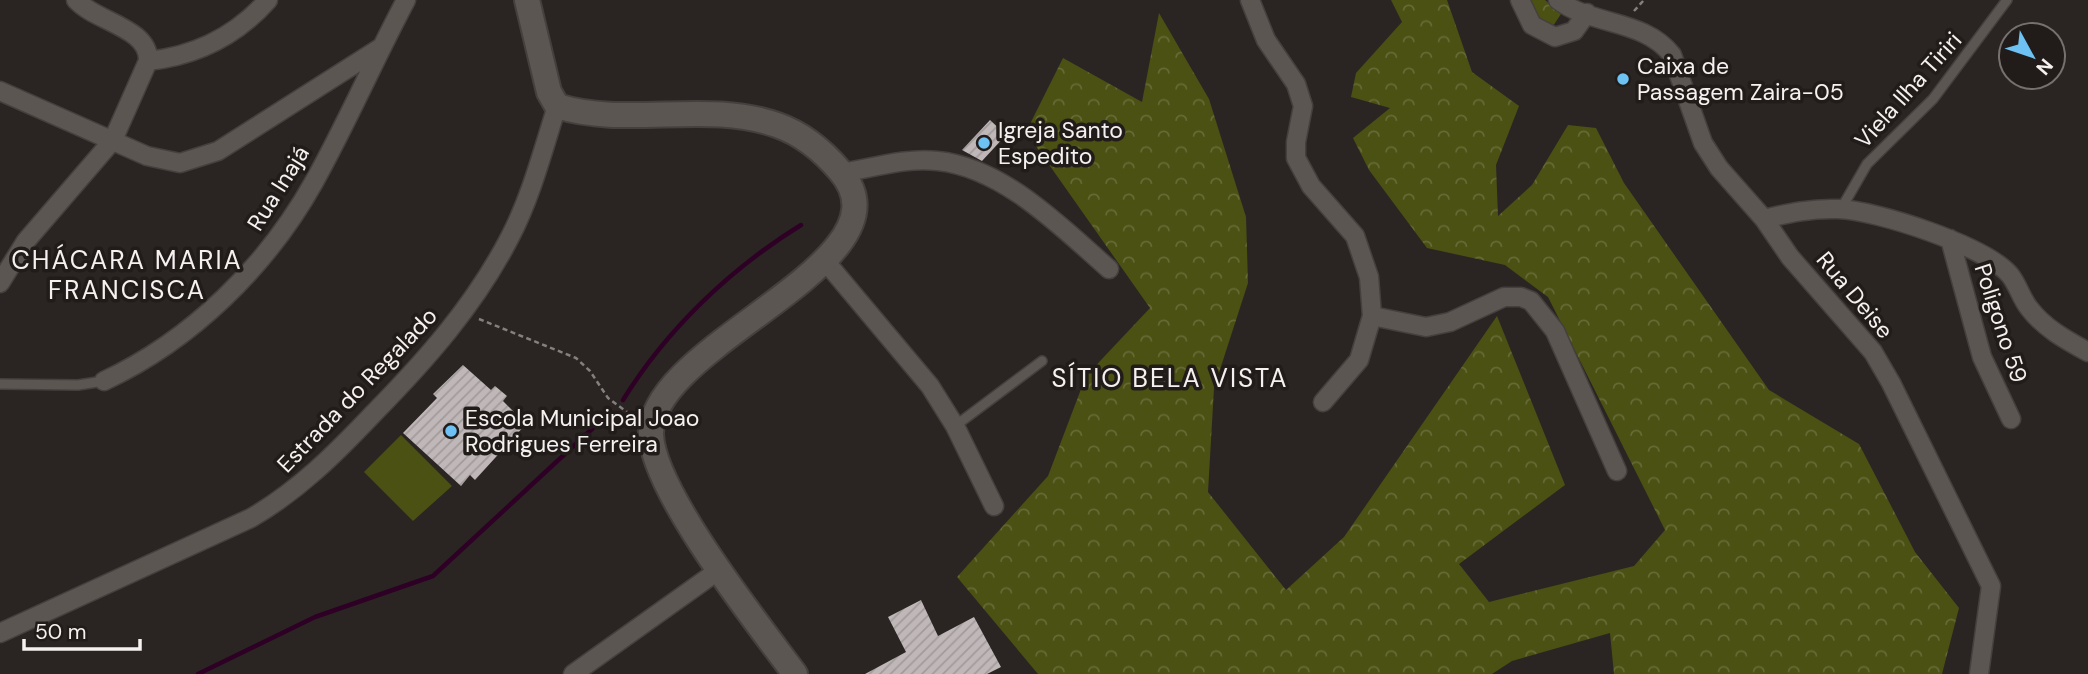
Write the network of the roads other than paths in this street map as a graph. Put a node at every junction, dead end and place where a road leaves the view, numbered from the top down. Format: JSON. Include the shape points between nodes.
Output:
{"nodes":[{"id":1,"x":76,"y":0,"type":"edge"},
{"id":2,"x":268,"y":0,"type":"edge"},
{"id":3,"x":406,"y":0,"type":"edge"},
{"id":4,"x":527,"y":0,"type":"edge"},
{"id":5,"x":1250,"y":0,"type":"edge"},
{"id":6,"x":1520,"y":0,"type":"edge"},
{"id":7,"x":1558,"y":0,"type":"edge"},
{"id":8,"x":2007,"y":0,"type":"edge"},
{"id":9,"x":1587,"y":13,"type":"junction"},
{"id":10,"x":381,"y":47,"type":"junction"},
{"id":11,"x":148,"y":61,"type":"junction"},
{"id":12,"x":0,"y":91,"type":"edge"},
{"id":13,"x":557,"y":106,"type":"junction"},
{"id":14,"x":113,"y":139,"type":"junction"},
{"id":15,"x":842,"y":173,"type":"junction"},
{"id":16,"x":1841,"y":209,"type":"junction"},
{"id":17,"x":1764,"y":219,"type":"junction"},
{"id":18,"x":1950,"y":239,"type":"junction"},
{"id":19,"x":826,"y":262,"type":"junction"},
{"id":20,"x":1109,"y":269,"type":"dead end"},
{"id":21,"x":0,"y":283,"type":"edge"},
{"id":22,"x":1372,"y":316,"type":"junction"},
{"id":23,"x":2088,"y":352,"type":"edge"},
{"id":24,"x":1042,"y":361,"type":"dead end"},
{"id":25,"x":104,"y":380,"type":"joint"},
{"id":26,"x":0,"y":384,"type":"edge"},
{"id":27,"x":1323,"y":402,"type":"dead end"},
{"id":28,"x":2011,"y":419,"type":"dead end"},
{"id":29,"x":956,"y":426,"type":"junction"},
{"id":30,"x":1617,"y":471,"type":"dead end"},
{"id":31,"x":994,"y":506,"type":"dead end"},
{"id":32,"x":719,"y":570,"type":"junction"},
{"id":33,"x":0,"y":633,"type":"edge"},
{"id":34,"x":573,"y":674,"type":"edge"},
{"id":35,"x":794,"y":674,"type":"edge"},
{"id":36,"x":1979,"y":674,"type":"edge"}],
"edges":[{"from":1,"to":11,"type":"street","via":[[88,12],[135,34],[146,48]]},
{"from":2,"to":11,"type":"street","via":[[237,28],[207,46],[180,58]]},
{"from":3,"to":10,"type":"street","name":"Rua Inajá"},
{"from":4,"to":13,"type":"main road","via":[[549,92]]},
{"from":5,"to":22,"type":"street","via":[[1266,40],[1296,84],[1303,106],[1296,158],[1311,186],[1354,236],[1369,277]]},
{"from":6,"to":9,"type":"street","via":[[1532,25],[1555,37],[1574,31]]},
{"from":7,"to":9,"type":"street","name":"Rua Deise"},
{"from":8,"to":16,"type":"lane","name":"Viela Ilha Tiriri","via":[[1940,90],[1867,164]]},
{"from":9,"to":17,"type":"street","name":"Rua Deise","via":[[1623,24],[1664,45],[1672,55],[1703,143]]},
{"from":10,"to":14,"type":"street","via":[[199,160],[163,162]]},
{"from":10,"to":25,"type":"street","name":"Rua Inajá","via":[[315,181],[270,249],[187,329],[154,354]]},
{"from":11,"to":14,"type":"street"},
{"from":12,"to":14,"type":"street"},
{"from":13,"to":15,"type":"main road","via":[[590,114],[751,117],[807,141]]},
{"from":13,"to":33,"type":"street","name":"Estrada do Regalado","via":[[511,235],[464,313],[319,470],[286,498],[251,518]]},
{"from":14,"to":21,"type":"street","via":[[26,241]]},
{"from":15,"to":19,"type":"main road","via":[[855,196],[853,214]]},
{"from":15,"to":20,"type":"street","via":[[916,160],[960,165],[1007,188]]},
{"from":16,"to":17,"type":"street","via":[[1812,209]]},
{"from":16,"to":18,"type":"street"},
{"from":17,"to":36,"type":"street","name":"Rua Deise","via":[[1790,257],[1873,352],[1991,586]]},
{"from":18,"to":23,"type":"street","via":[[1991,258],[2010,275],[2041,322]]},
{"from":18,"to":28,"type":"street","name":"Poligono 59","via":[[1982,357]]},
{"from":19,"to":29,"type":"street","via":[[930,386]]},
{"from":19,"to":32,"type":"main road","via":[[678,377],[658,404],[652,427],[655,453],[674,496]]},
{"from":22,"to":27,"type":"street","via":[[1359,360]]},
{"from":22,"to":30,"type":"street","via":[[1426,327],[1450,322],[1504,297],[1531,301],[1555,331]]},
{"from":24,"to":29,"type":"lane"},
{"from":25,"to":26,"type":"lane","via":[[78,385]]},
{"from":29,"to":31,"type":"street"},
{"from":32,"to":34,"type":"street"},
{"from":32,"to":35,"type":"main road"}]}
